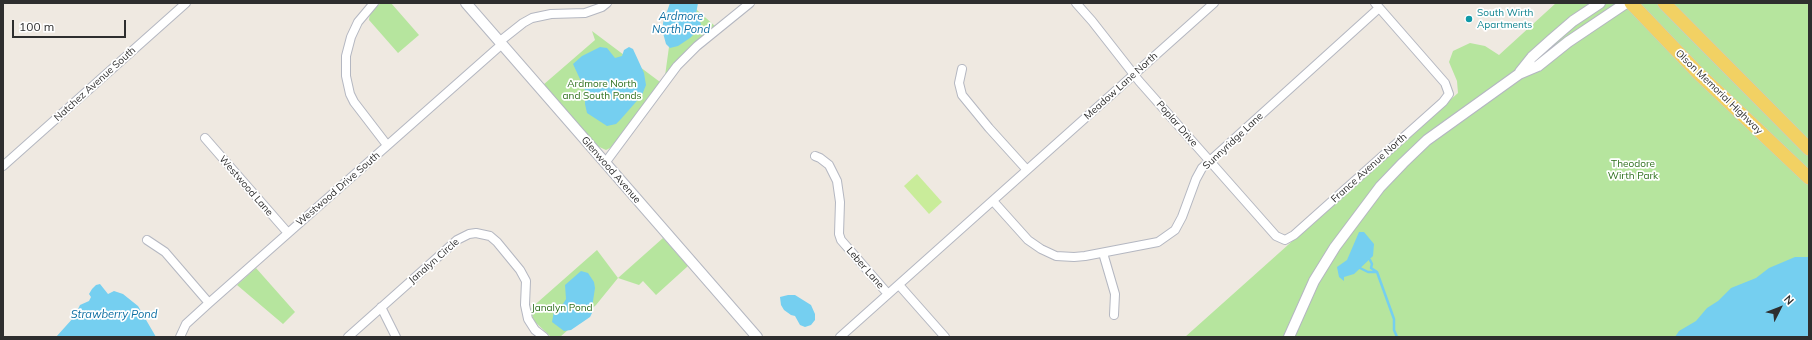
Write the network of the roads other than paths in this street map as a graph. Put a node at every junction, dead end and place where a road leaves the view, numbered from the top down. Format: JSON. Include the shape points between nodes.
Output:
{"nodes":[{"id":1,"x":186,"y":3,"type":"edge"},
{"id":2,"x":374,"y":3,"type":"edge"},
{"id":3,"x":466,"y":3,"type":"edge"},
{"id":4,"x":607,"y":3,"type":"edge"},
{"id":5,"x":750,"y":3,"type":"edge"},
{"id":6,"x":1076,"y":3,"type":"edge"},
{"id":7,"x":1213,"y":3,"type":"edge"},
{"id":8,"x":1600,"y":3,"type":"edge"},
{"id":9,"x":1626,"y":3,"type":"edge"},
{"id":10,"x":1631,"y":3,"type":"edge"},
{"id":11,"x":1664,"y":3,"type":"edge"},
{"id":12,"x":1377,"y":5,"type":"edge"},
{"id":13,"x":500,"y":43,"type":"junction"},
{"id":14,"x":962,"y":69,"type":"dead end"},
{"id":15,"x":1134,"y":74,"type":"junction"},
{"id":16,"x":1519,"y":74,"type":"junction"},
{"id":17,"x":205,"y":138,"type":"dead end"},
{"id":18,"x":387,"y":145,"type":"junction"},
{"id":19,"x":1809,"y":149,"type":"edge"},
{"id":20,"x":815,"y":156,"type":"dead end"},
{"id":21,"x":1210,"y":161,"type":"junction"},
{"id":22,"x":605,"y":163,"type":"junction"},
{"id":23,"x":3,"y":166,"type":"edge"},
{"id":24,"x":1027,"y":170,"type":"junction"},
{"id":25,"x":1809,"y":178,"type":"edge"},
{"id":26,"x":993,"y":201,"type":"junction"},
{"id":27,"x":288,"y":233,"type":"junction"},
{"id":28,"x":147,"y":240,"type":"dead end"},
{"id":29,"x":1282,"y":240,"type":"joint"},
{"id":30,"x":1103,"y":253,"type":"junction"},
{"id":31,"x":899,"y":285,"type":"junction"},
{"id":32,"x":888,"y":294,"type":"junction"},
{"id":33,"x":209,"y":303,"type":"junction"},
{"id":34,"x":381,"y":308,"type":"junction"},
{"id":35,"x":1114,"y":315,"type":"dead end"},
{"id":36,"x":180,"y":337,"type":"edge"},
{"id":37,"x":348,"y":337,"type":"edge"},
{"id":38,"x":396,"y":337,"type":"edge"},
{"id":39,"x":544,"y":337,"type":"edge"},
{"id":40,"x":757,"y":337,"type":"edge"},
{"id":41,"x":840,"y":337,"type":"edge"},
{"id":42,"x":945,"y":337,"type":"edge"},
{"id":43,"x":1289,"y":337,"type":"edge"}],
"edges":[{"from":1,"to":23,"type":"street","name":"Natchez Avenue South"},
{"from":2,"to":18,"type":"street","via":[[358,22],[351,37],[346,56],[346,76],[354,102]]},
{"from":3,"to":13,"type":"street","name":"Glenwood Avenue"},
{"from":4,"to":13,"type":"street","name":"Westwood Drive South","via":[[599,9],[585,13],[551,14],[532,18],[523,22]]},
{"from":5,"to":22,"type":"street","via":[[697,46],[677,66]]},
{"from":6,"to":15,"type":"street","name":"Poplar Drive"},
{"from":7,"to":15,"type":"street","name":"Meadow Lane North"},
{"from":8,"to":16,"type":"street","via":[[1546,44]]},
{"from":9,"to":16,"type":"street","via":[[1568,42],[1538,66]]},
{"from":10,"to":25,"type":"main road","name":"Olson Memorial Highway","via":[[1698,73]]},
{"from":11,"to":19,"type":"main road"},
{"from":12,"to":21,"type":"street","name":"Sunnyridge Lane"},
{"from":12,"to":29,"type":"street","name":"France Avenue North","via":[[1445,83],[1448,90],[1447,98],[1294,235]]},
{"from":13,"to":18,"type":"street","name":"Westwood Drive South"},
{"from":13,"to":22,"type":"street","name":"Glenwood Avenue"},
{"from":14,"to":24,"type":"street","via":[[959,83],[962,95]]},
{"from":15,"to":21,"type":"street","name":"Poplar Drive"},
{"from":15,"to":24,"type":"street","name":"Meadow Lane North"},
{"from":16,"to":43,"type":"street","via":[[1427,140],[1380,187],[1335,247],[1317,276]]},
{"from":17,"to":27,"type":"street","name":"Westwood Lane"},
{"from":18,"to":27,"type":"street","name":"Westwood Drive South"},
{"from":20,"to":32,"type":"street","name":"Leber Lane","via":[[829,165],[837,181],[841,240]]},
{"from":21,"to":29,"type":"street","name":"Poplar Drive"},
{"from":21,"to":30,"type":"street","name":"Sunnyridge Lane","via":[[1199,174],[1182,217],[1170,235],[1152,244]]},
{"from":22,"to":40,"type":"street","name":"Glenwood Avenue"},
{"from":24,"to":26,"type":"street","name":"Meadow Lane North"},
{"from":26,"to":30,"type":"street","name":"Sunnyridge Lane","via":[[1028,240],[1048,252],[1063,257]]},
{"from":26,"to":31,"type":"street","name":"Meadow Lane North"},
{"from":27,"to":33,"type":"street","name":"Westwood Drive South"},
{"from":28,"to":33,"type":"street","via":[[165,252]]},
{"from":30,"to":35,"type":"street","via":[[1115,294]]},
{"from":31,"to":32,"type":"street","name":"Meadow Lane North"},
{"from":31,"to":42,"type":"street"},
{"from":32,"to":41,"type":"street"},
{"from":33,"to":36,"type":"street","name":"Westwood Drive South","via":[[186,324]]},
{"from":34,"to":37,"type":"street","name":"Janalyn Circle"},
{"from":34,"to":38,"type":"street"},
{"from":34,"to":39,"type":"street","name":"Janalyn Circle","via":[[457,240],[469,234],[482,233],[497,242],[520,270],[526,281],[525,305],[528,319],[535,330]]}]}
